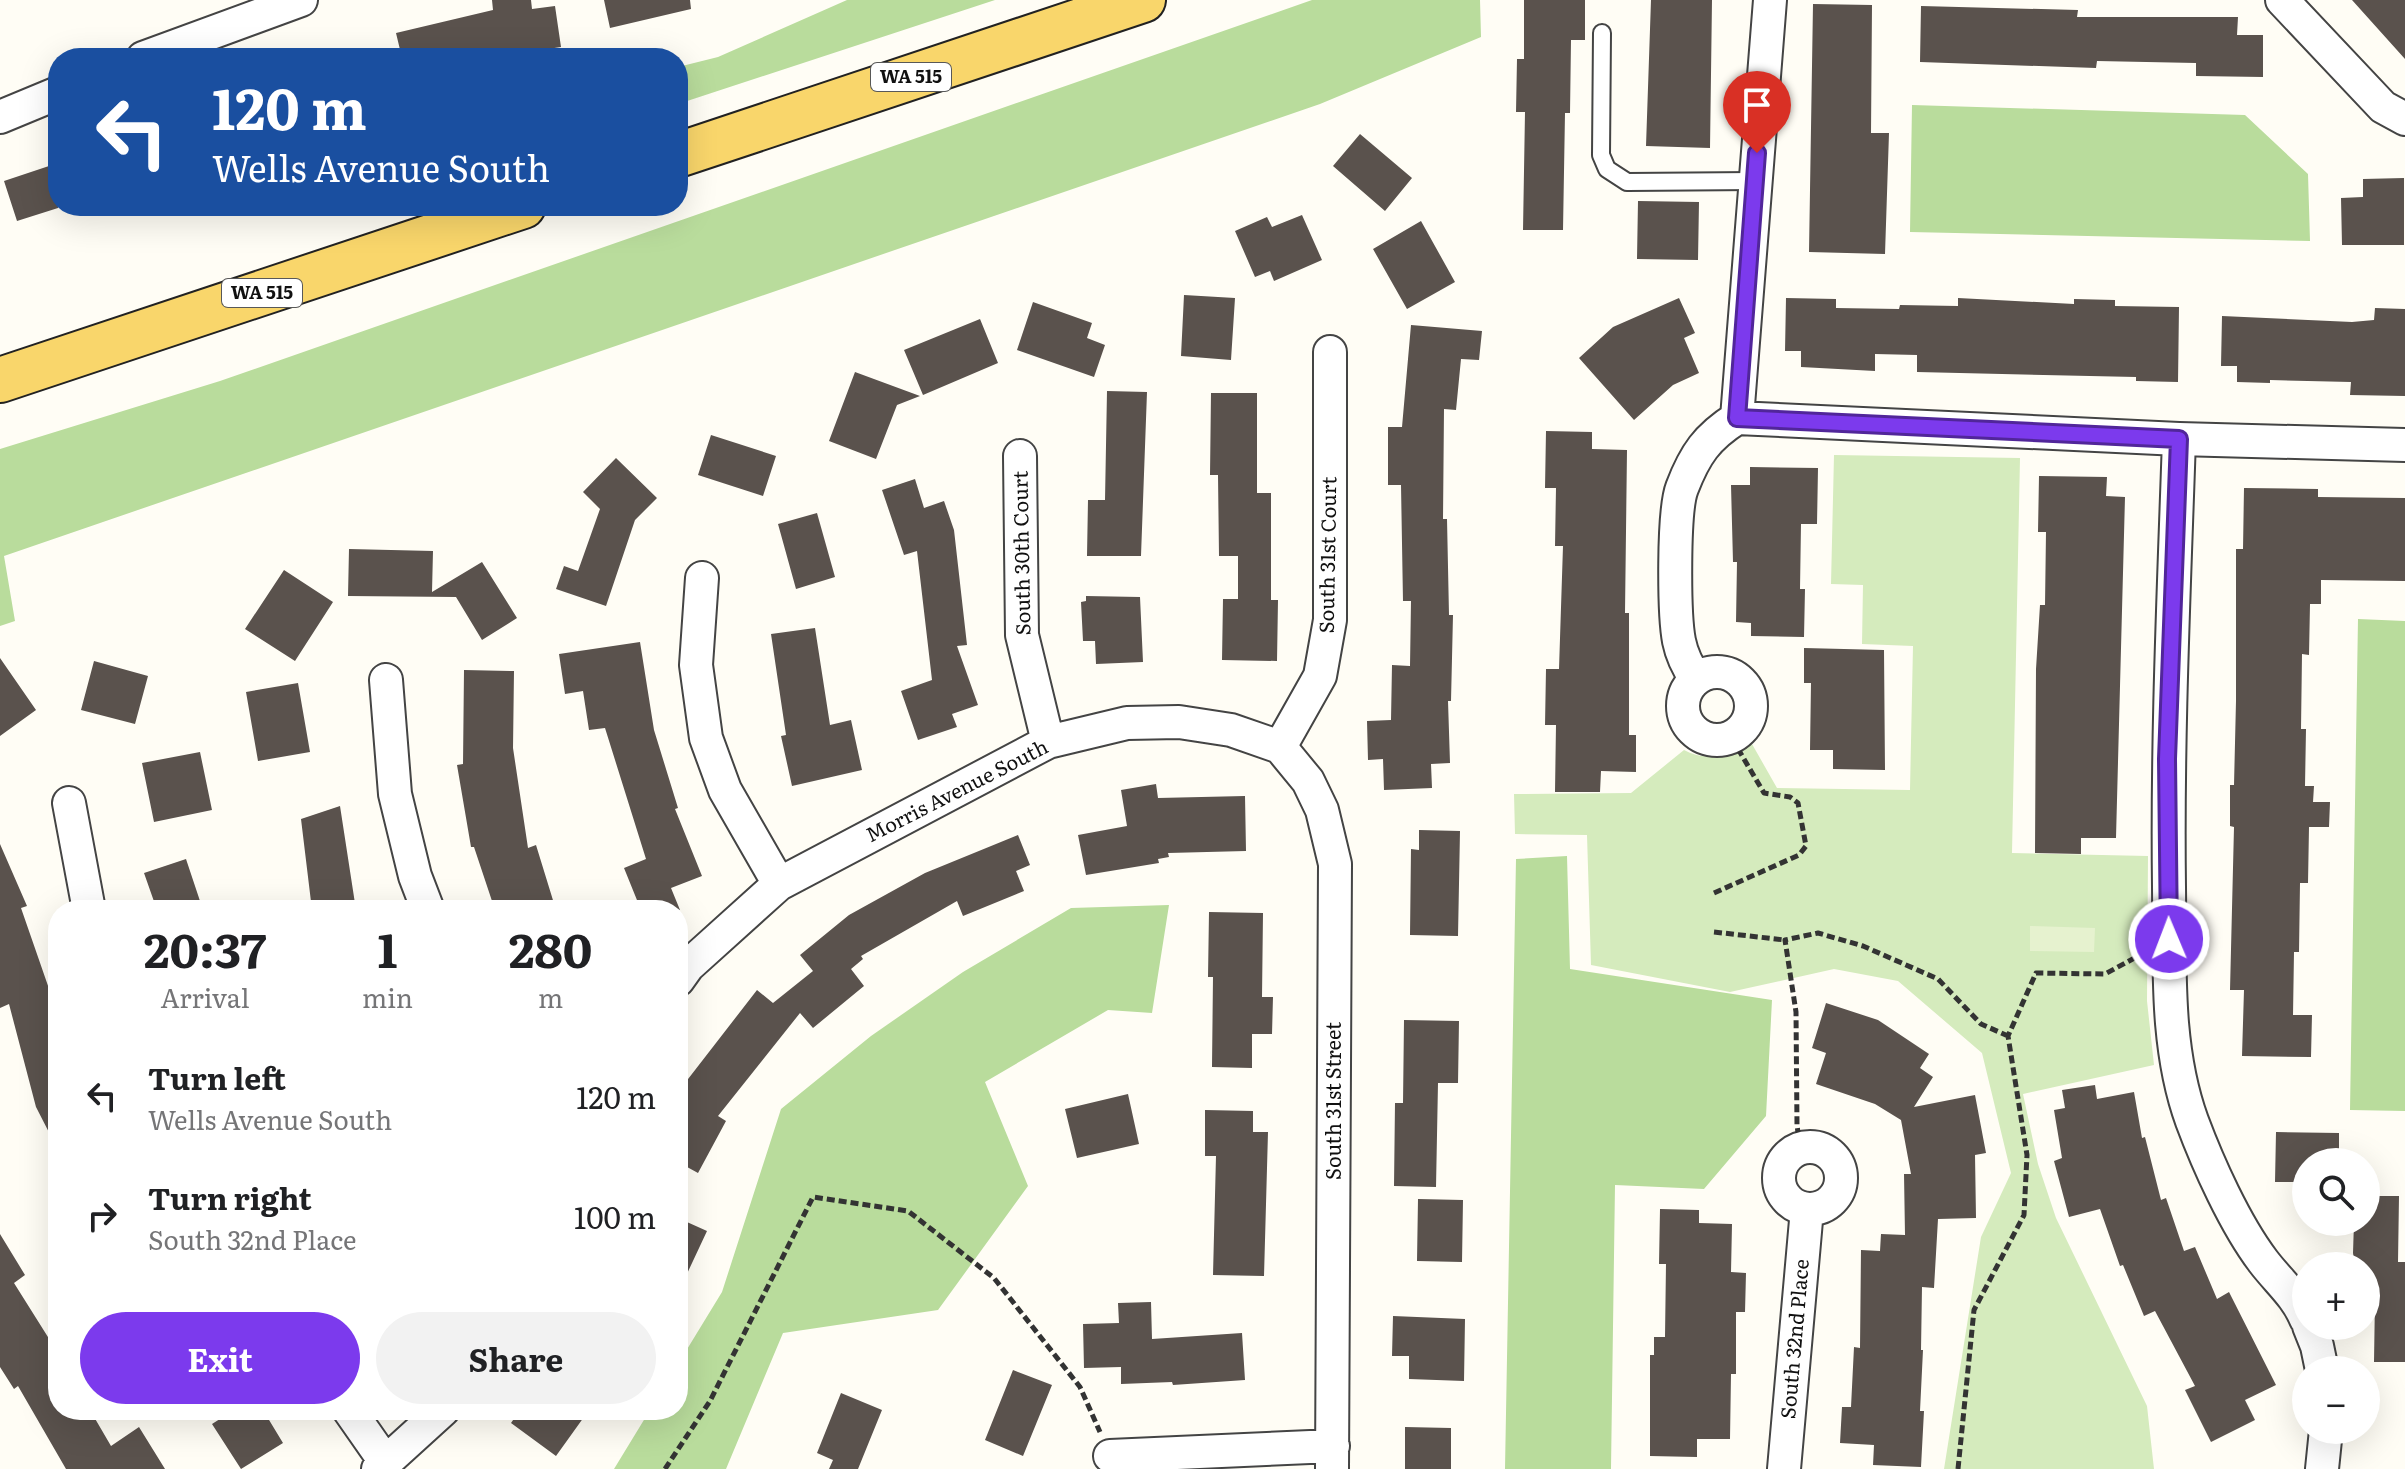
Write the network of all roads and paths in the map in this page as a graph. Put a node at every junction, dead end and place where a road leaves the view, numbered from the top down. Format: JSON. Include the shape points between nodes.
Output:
{"nodes":[{"id":1,"x":301,"y":0,"type":"edge"},
{"id":2,"x":1143,"y":0,"type":"edge"},
{"id":3,"x":1770,"y":0,"type":"edge"},
{"id":4,"x":2282,"y":0,"type":"edge"},
{"id":5,"x":1602,"y":33,"type":"dead end"},
{"id":6,"x":170,"y":48,"type":"edge"},
{"id":7,"x":48,"y":97,"type":"edge"},
{"id":8,"x":0,"y":117,"type":"edge"},
{"id":9,"x":2405,"y":119,"type":"edge"},
{"id":10,"x":688,"y":152,"type":"edge"},
{"id":11,"x":1755,"y":181,"type":"junction"},
{"id":12,"x":493,"y":216,"type":"edge"},
{"id":13,"x":1330,"y":352,"type":"dead end"},
{"id":14,"x":0,"y":380,"type":"edge"},
{"id":15,"x":1737,"y":418,"type":"junction"},
{"id":16,"x":2179,"y":439,"type":"junction"},
{"id":17,"x":2405,"y":445,"type":"edge"},
{"id":18,"x":1020,"y":456,"type":"dead end"},
{"id":19,"x":702,"y":578,"type":"dead end"},
{"id":20,"x":1696,"y":679,"type":"junction"},
{"id":21,"x":386,"y":680,"type":"dead end"},
{"id":22,"x":1731,"y":737,"type":"junction"},
{"id":23,"x":1048,"y":742,"type":"junction"},
{"id":24,"x":1280,"y":747,"type":"junction"},
{"id":25,"x":69,"y":803,"type":"dead end"},
{"id":26,"x":779,"y":884,"type":"junction"},
{"id":27,"x":1714,"y":893,"type":"dead end"},
{"id":28,"x":87,"y":900,"type":"edge"},
{"id":29,"x":424,"y":900,"type":"edge"},
{"id":30,"x":1714,"y":932,"type":"dead end"},
{"id":31,"x":2169,"y":939,"type":"junction"},
{"id":32,"x":1785,"y":940,"type":"junction"},
{"id":33,"x":688,"y":966,"type":"edge"},
{"id":34,"x":2008,"y":1036,"type":"junction"},
{"id":35,"x":1800,"y":1148,"type":"junction"},
{"id":36,"x":1807,"y":1209,"type":"junction"},
{"id":37,"x":2292,"y":1293,"type":"edge"},
{"id":38,"x":355,"y":1420,"type":"edge"},
{"id":39,"x":432,"y":1420,"type":"edge"},
{"id":40,"x":2325,"y":1444,"type":"edge"},
{"id":41,"x":1110,"y":1456,"type":"joint"},
{"id":42,"x":1332,"y":1458,"type":"edge"},
{"id":43,"x":382,"y":1466,"type":"edge"},
{"id":44,"x":665,"y":1469,"type":"edge"},
{"id":45,"x":1784,"y":1469,"type":"edge"},
{"id":46,"x":1958,"y":1469,"type":"edge"},
{"id":47,"x":2322,"y":1469,"type":"edge"}],
"edges":[{"from":1,"to":6,"type":"street"},
{"from":2,"to":10,"type":"main road","number":"WA 515"},
{"from":3,"to":11,"type":"street"},
{"from":4,"to":9,"type":"street","via":[[2383,107]]},
{"from":5,"to":11,"type":"lane","via":[[1601,155],[1607,169],[1627,182]]},
{"from":7,"to":8,"type":"street"},
{"from":11,"to":15,"type":"street"},
{"from":12,"to":14,"type":"main road","number":"WA 515"},
{"from":13,"to":24,"type":"street","name":"South 31st Court","via":[[1330,620],[1320,676]]},
{"from":15,"to":16,"type":"street"},
{"from":15,"to":20,"type":"street","via":[[1713,433],[1680,492],[1675,551],[1678,638]]},
{"from":16,"to":17,"type":"street"},
{"from":16,"to":31,"type":"street","via":[[2167,759]]},
{"from":18,"to":23,"type":"street","name":"South 30th Court","via":[[1022,635]]},
{"from":19,"to":26,"type":"street","via":[[696,665],[706,738],[725,790]]},
{"from":20,"to":22,"type":"street","via":[[1684,697],[1691,728],[1709,739]]},
{"from":20,"to":22,"type":"street","via":[[1729,674],[1746,689],[1750,711]]},
{"from":21,"to":29,"type":"street","via":[[395,794]]},
{"from":22,"to":27,"type":"path","via":[[1764,793],[1798,803],[1806,846],[1799,855]]},
{"from":23,"to":24,"type":"street","name":"Morris Avenue South","via":[[1127,723],[1179,722],[1231,730]]},
{"from":23,"to":26,"type":"street","name":"Morris Avenue South"},
{"from":24,"to":42,"type":"street","name":"South 31st Street","via":[[1308,781],[1322,810],[1335,864]]},
{"from":25,"to":28,"type":"street"},
{"from":26,"to":33,"type":"street","name":"Morris Avenue South"},
{"from":30,"to":32,"type":"path"},
{"from":31,"to":34,"type":"path","via":[[2105,974],[2036,973]]},
{"from":31,"to":37,"type":"street","via":[[2170,1004],[2192,1120],[2234,1213],[2263,1261]]},
{"from":32,"to":34,"type":"path","via":[[1818,933],[1863,946],[1938,979],[1981,1024]]},
{"from":32,"to":35,"type":"path","via":[[1796,1012]]},
{"from":34,"to":46,"type":"path","via":[[2027,1155],[2024,1215],[1974,1310]]},
{"from":35,"to":36,"type":"street","via":[[1784,1161],[1779,1181],[1788,1200]]},
{"from":35,"to":36,"type":"street","via":[[1829,1153],[1840,1170],[1833,1198]]},
{"from":36,"to":45,"type":"street","name":"South 32nd Place"},
{"from":38,"to":43,"type":"street"},
{"from":39,"to":43,"type":"street"},
{"from":40,"to":47,"type":"street"},
{"from":41,"to":42,"type":"street"},
{"from":41,"to":44,"type":"path","via":[[1080,1387],[994,1278],[908,1211],[813,1197],[710,1401]]}]}
